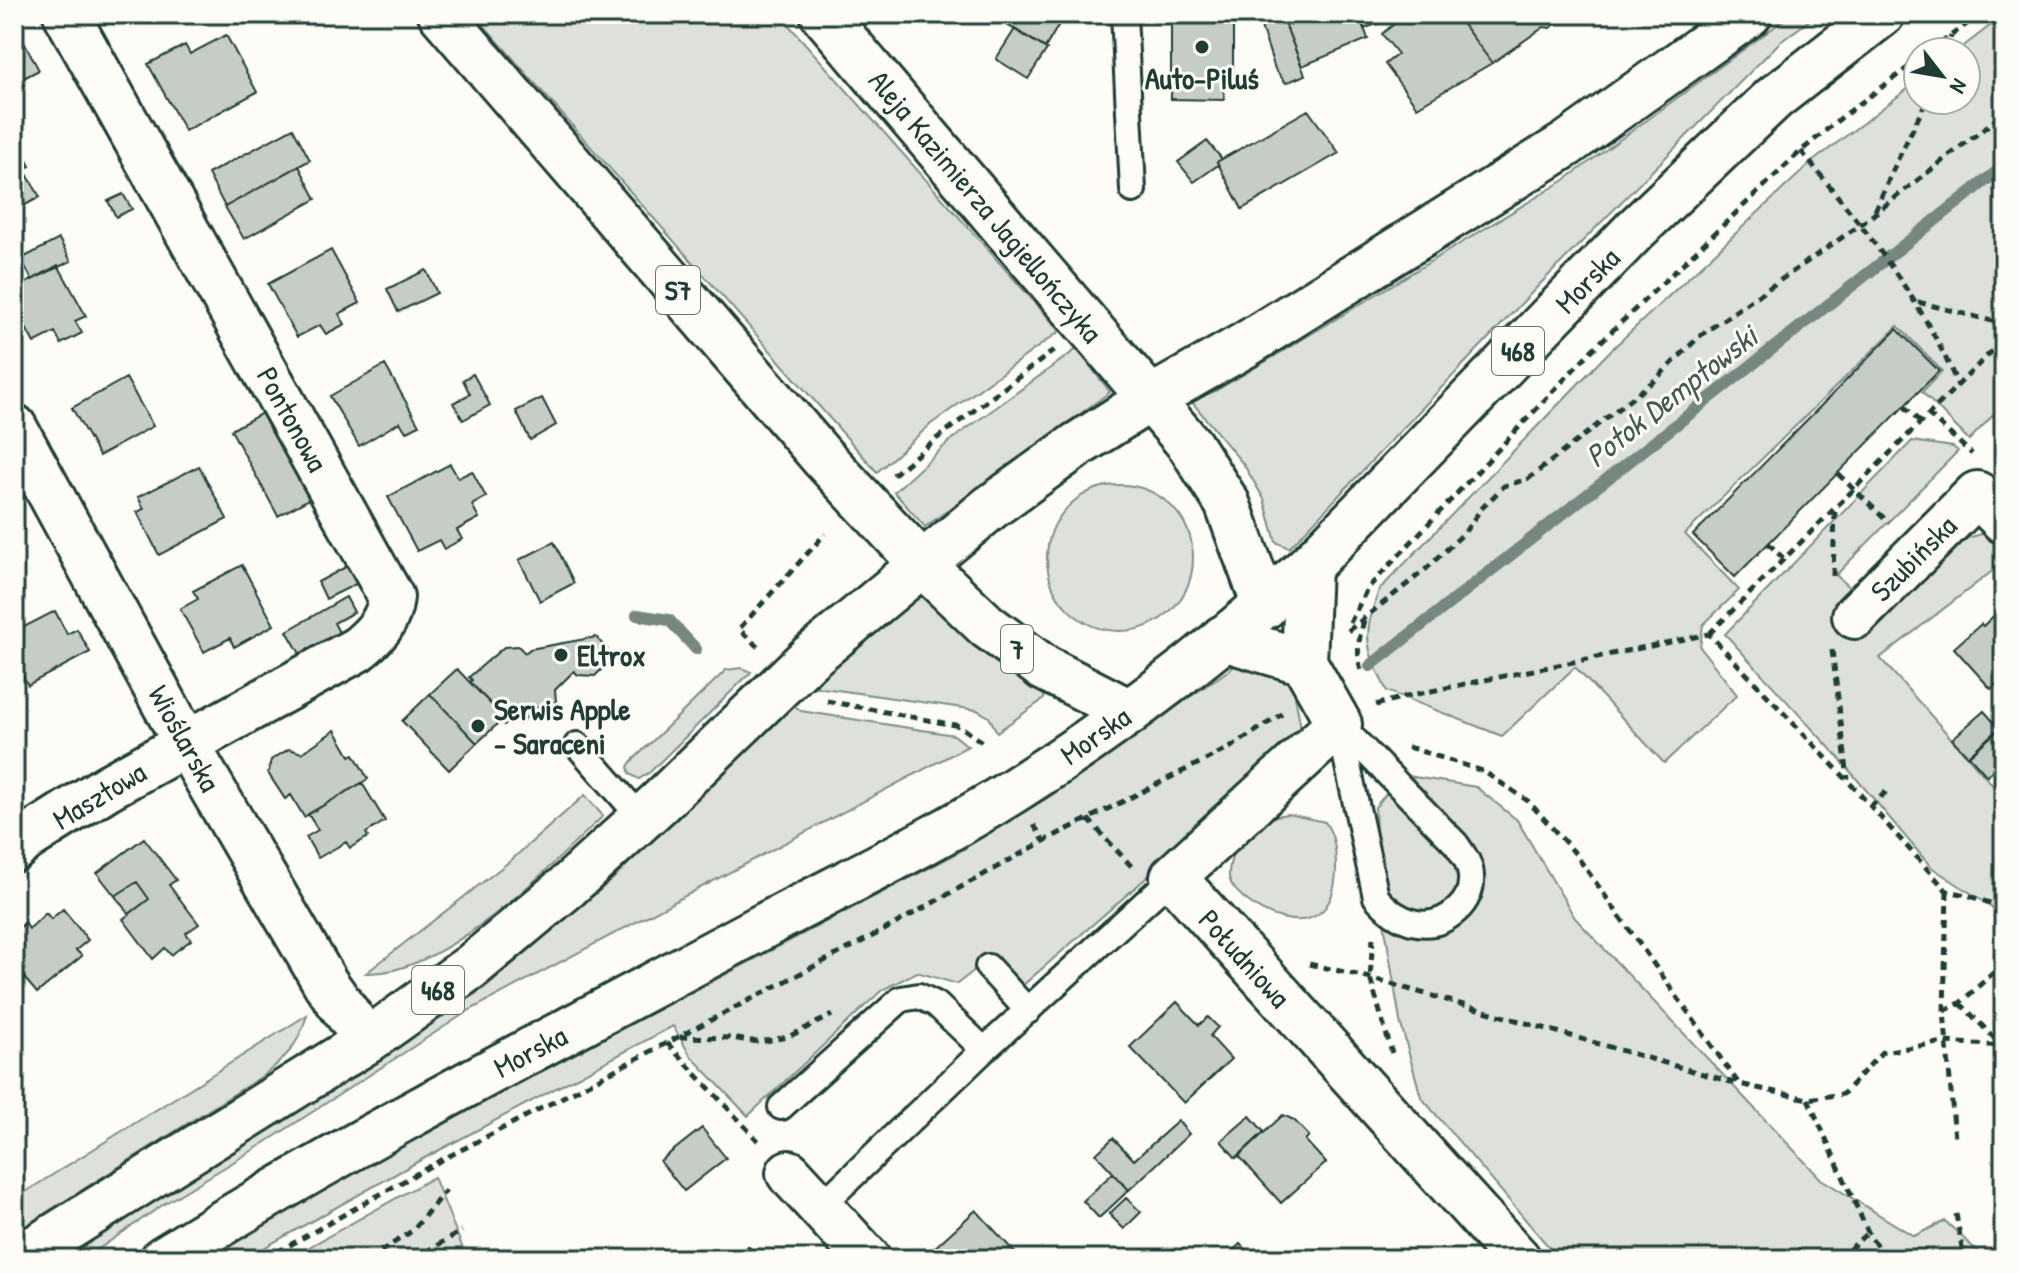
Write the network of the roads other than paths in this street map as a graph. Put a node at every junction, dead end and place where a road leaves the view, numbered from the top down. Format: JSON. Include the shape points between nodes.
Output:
{"nodes":[{"id":1,"x":66,"y":14,"type":"edge"},
{"id":2,"x":441,"y":14,"type":"edge"},
{"id":3,"x":823,"y":14,"type":"edge"},
{"id":4,"x":1124,"y":14,"type":"edge"},
{"id":5,"x":1749,"y":14,"type":"edge"},
{"id":6,"x":1882,"y":14,"type":"edge"},
{"id":7,"x":1133,"y":190,"type":"dead end"},
{"id":8,"x":1150,"y":399,"type":"junction"},
{"id":9,"x":14,"y":427,"type":"edge"},
{"id":10,"x":2004,"y":521,"type":"edge"},
{"id":11,"x":921,"y":563,"type":"junction"},
{"id":12,"x":1308,"y":567,"type":"junction"},
{"id":13,"x":1265,"y":606,"type":"junction"},
{"id":14,"x":1855,"y":616,"type":"dead end"},
{"id":15,"x":1223,"y":638,"type":"junction"},
{"id":16,"x":1304,"y":662,"type":"junction"},
{"id":17,"x":1130,"y":712,"type":"junction"},
{"id":18,"x":1339,"y":724,"type":"junction"},
{"id":19,"x":187,"y":745,"type":"junction"},
{"id":20,"x":577,"y":745,"type":"dead end"},
{"id":21,"x":642,"y":819,"type":"junction"},
{"id":22,"x":14,"y":849,"type":"edge"},
{"id":23,"x":1173,"y":877,"type":"junction"},
{"id":24,"x":988,"y":967,"type":"dead end"},
{"id":25,"x":1028,"y":1011,"type":"junction"},
{"id":26,"x":367,"y":1041,"type":"junction"},
{"id":27,"x":984,"y":1050,"type":"junction"},
{"id":28,"x":781,"y":1107,"type":"dead end"},
{"id":29,"x":777,"y":1161,"type":"road end"},
{"id":30,"x":820,"y":1207,"type":"junction"},
{"id":31,"x":18,"y":1259,"type":"edge"},
{"id":32,"x":163,"y":1259,"type":"edge"},
{"id":33,"x":868,"y":1259,"type":"edge"},
{"id":34,"x":1518,"y":1259,"type":"edge"}],
"edges":[{"from":1,"to":19,"type":"main road","name":"Pontonowa","via":[[391,597],[384,623],[358,649]]},
{"from":2,"to":11,"type":"main road","number":"S7","via":[[823,458]]},
{"from":3,"to":8,"type":"main road","name":"Aleja Kazimierza Jagiellończyka"},
{"from":4,"to":7,"type":"lane"},
{"from":5,"to":8,"type":"main road","number":"468","via":[[1567,144]]},
{"from":6,"to":12,"type":"main road","name":"Morska","number":"468","via":[[1774,98],[1647,218]]},
{"from":8,"to":11,"type":"main road","number":"468","via":[[1065,454]]},
{"from":8,"to":13,"type":"main road","name":"Aleja Kazimierza Jagiellończyka","via":[[1190,445],[1227,503]]},
{"from":9,"to":19,"type":"main road","name":"Wioślarska"},
{"from":10,"to":14,"type":"main road","name":"Szubińska","via":[[1977,494]]},
{"from":11,"to":17,"type":"main road","number":"7","via":[[987,626],[1044,668]]},
{"from":11,"to":21,"type":"main road","number":"468","via":[[809,658]]},
{"from":12,"to":13,"type":"main road","name":"Morska","number":"468"},
{"from":12,"to":16,"type":"main road"},
{"from":13,"to":15,"type":"main road","name":"Morska","number":"468"},
{"from":15,"to":16,"type":"main road"},
{"from":15,"to":17,"type":"main road","name":"Morska","number":"468"},
{"from":16,"to":18,"type":"main road"},
{"from":17,"to":32,"type":"main road","name":"Morska","number":"468","via":[[985,808],[441,1099]]},
{"from":18,"to":18,"type":"lane","via":[[1376,897],[1409,922],[1436,924],[1448,918],[1469,897],[1469,864],[1456,844]]},
{"from":18,"to":23,"type":"main road"},
{"from":19,"to":22,"type":"main road","name":"Masztowa","via":[[108,787]]},
{"from":19,"to":26,"type":"main road","name":"Wioślarska","via":[[326,984]]},
{"from":20,"to":21,"type":"lane"},
{"from":21,"to":26,"type":"main road","number":"468","via":[[472,966]]},
{"from":23,"to":25,"type":"lane"},
{"from":23,"to":34,"type":"main road","name":"Południowa"},
{"from":24,"to":25,"type":"lane"},
{"from":25,"to":27,"type":"lane"},
{"from":26,"to":31,"type":"main road","number":"468"},
{"from":27,"to":28,"type":"lane","via":[[936,1004],[919,996],[901,999]]},
{"from":27,"to":30,"type":"lane"},
{"from":29,"to":30,"type":"main road"},
{"from":30,"to":33,"type":"main road"}]}
